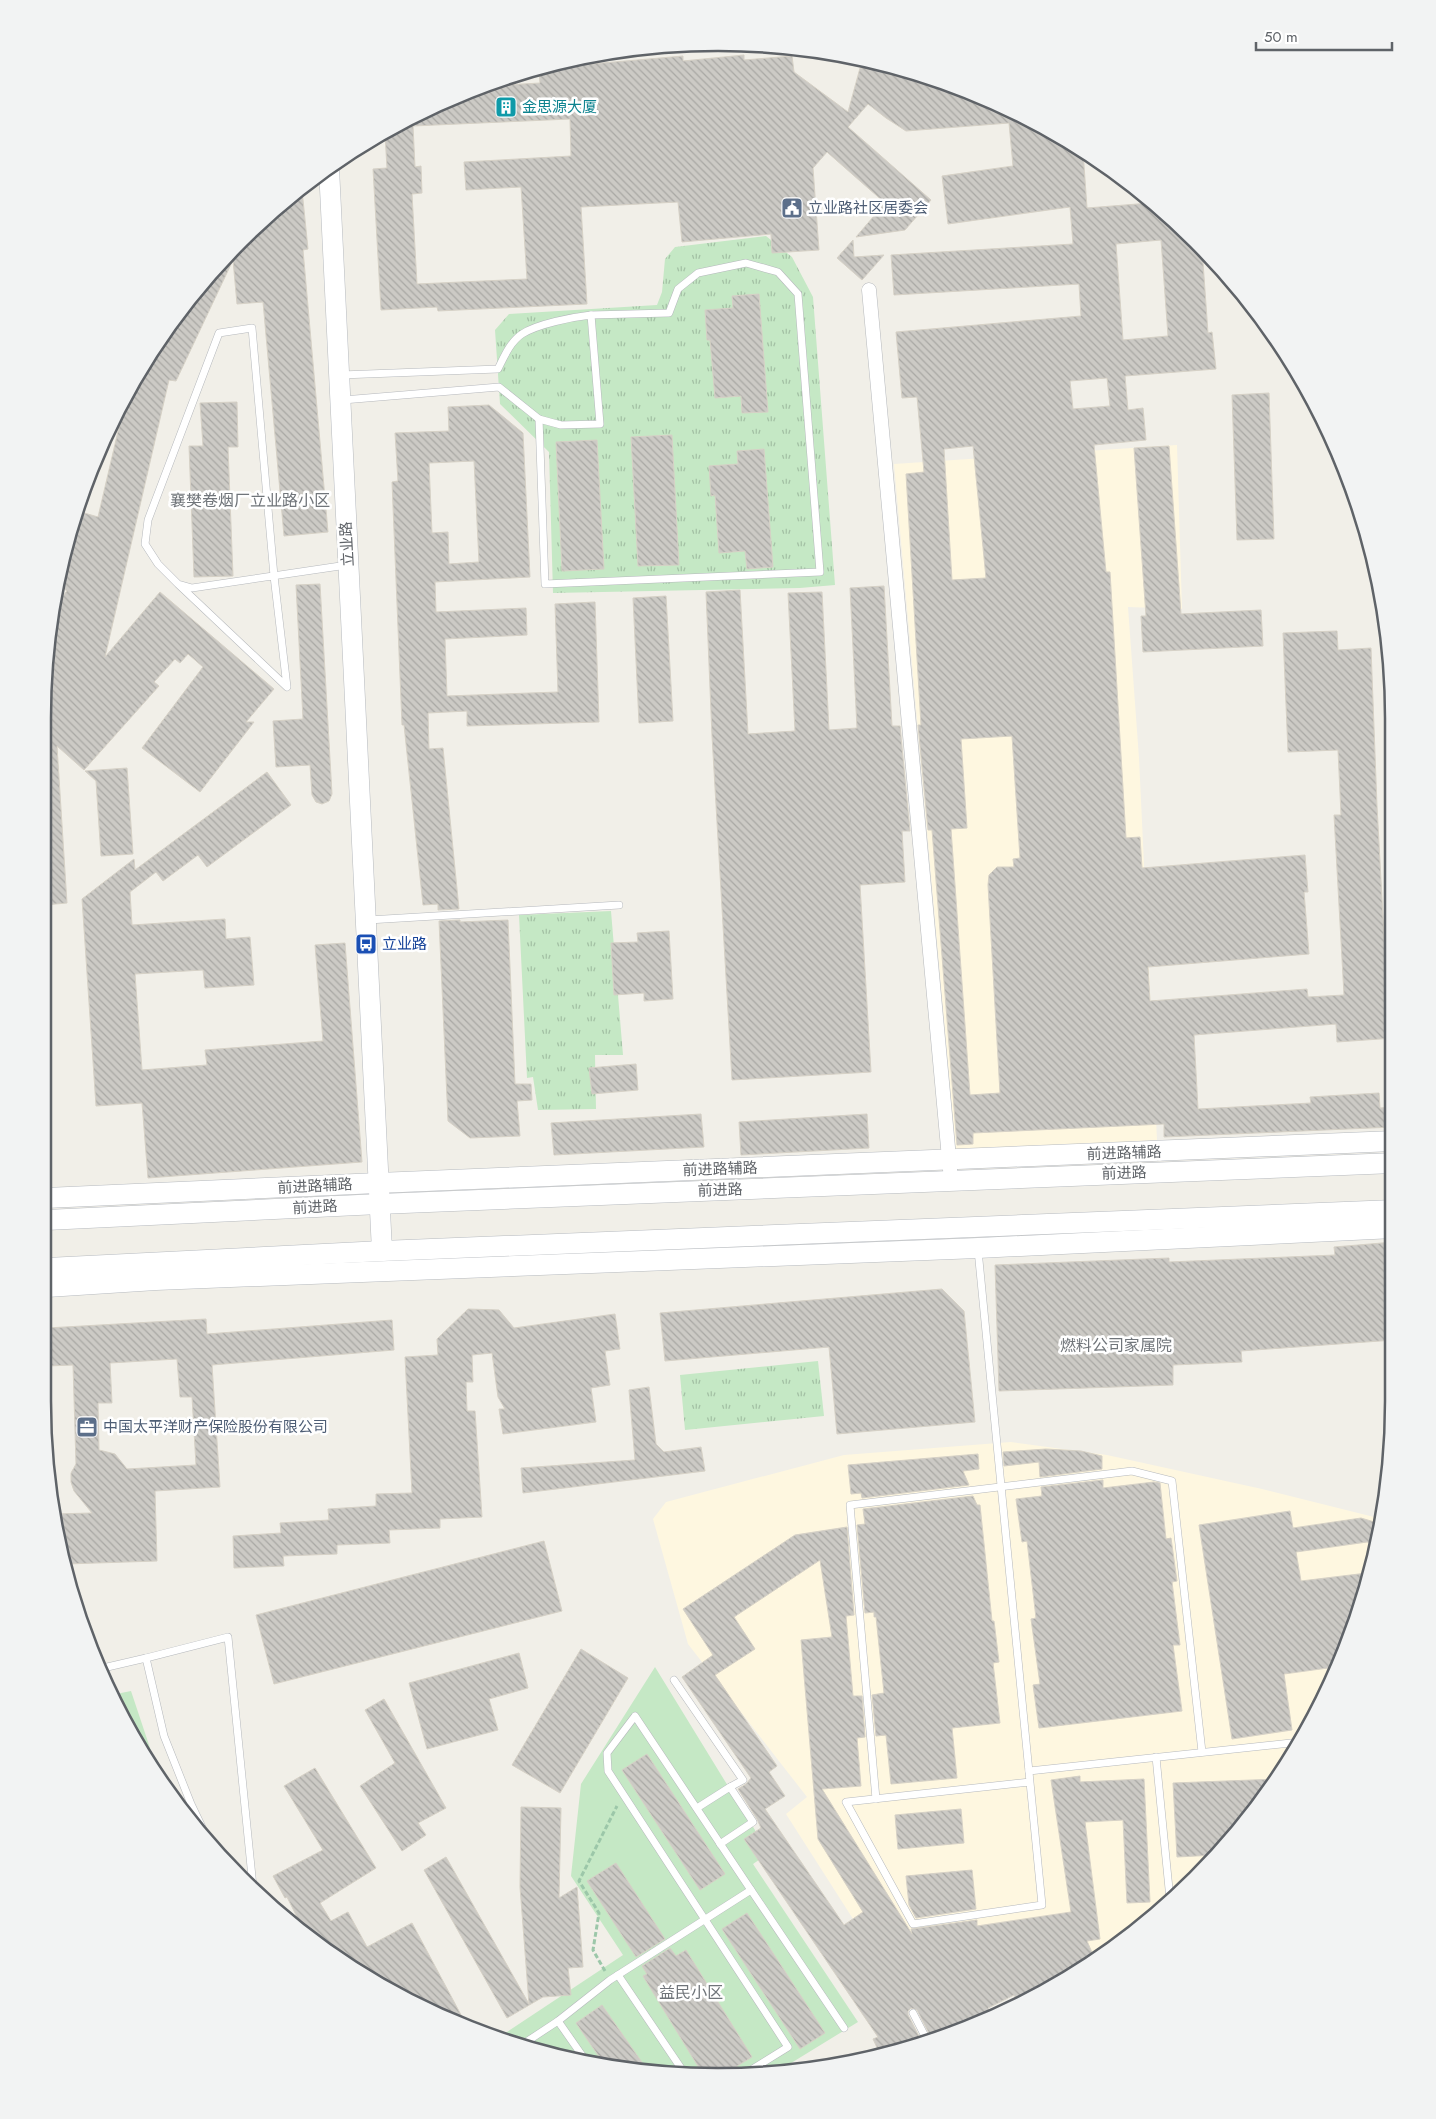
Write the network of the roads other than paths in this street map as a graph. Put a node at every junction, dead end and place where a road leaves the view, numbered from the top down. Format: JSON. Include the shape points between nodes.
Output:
{"nodes":[{"id":1,"x":329,"y":177,"type":"edge"},
{"id":2,"x":869,"y":290,"type":"dead end"},
{"id":3,"x":591,"y":315,"type":"junction"},
{"id":4,"x":339,"y":375,"type":"junction"},
{"id":5,"x":340,"y":400,"type":"junction"},
{"id":6,"x":539,"y":419,"type":"junction"},
{"id":7,"x":348,"y":564,"type":"junction"},
{"id":8,"x":274,"y":576,"type":"junction"},
{"id":9,"x":178,"y":584,"type":"junction"},
{"id":10,"x":619,"y":905,"type":"dead end"},
{"id":11,"x":365,"y":920,"type":"junction"},
{"id":12,"x":1385,"y":1142,"type":"edge"},
{"id":13,"x":949,"y":1160,"type":"junction"},
{"id":14,"x":1385,"y":1163,"type":"edge"},
{"id":15,"x":951,"y":1180,"type":"junction"},
{"id":16,"x":378,"y":1183,"type":"junction"},
{"id":17,"x":51,"y":1198,"type":"edge"},
{"id":18,"x":379,"y":1204,"type":"junction"},
{"id":19,"x":1385,"y":1211,"type":"edge"},
{"id":20,"x":51,"y":1220,"type":"edge"},
{"id":21,"x":1385,"y":1228,"type":"edge"},
{"id":22,"x":977,"y":1238,"type":"junction"},
{"id":23,"x":382,"y":1251,"type":"junction"},
{"id":24,"x":51,"y":1268,"type":"edge"},
{"id":25,"x":51,"y":1287,"type":"edge"},
{"id":26,"x":1001,"y":1487,"type":"junction"},
{"id":27,"x":146,"y":1658,"type":"junction"},
{"id":28,"x":107,"y":1667,"type":"edge"},
{"id":29,"x":674,"y":1680,"type":"dead end"},
{"id":30,"x":1288,"y":1746,"type":"edge"},
{"id":31,"x":1202,"y":1752,"type":"junction"},
{"id":32,"x":1156,"y":1757,"type":"junction"},
{"id":33,"x":1029,"y":1771,"type":"junction"},
{"id":34,"x":1030,"y":1782,"type":"junction"},
{"id":35,"x":730,"y":1787,"type":"junction"},
{"id":36,"x":876,"y":1799,"type":"junction"},
{"id":37,"x":697,"y":1808,"type":"junction"},
{"id":38,"x":197,"y":1817,"type":"edge"},
{"id":39,"x":720,"y":1844,"type":"junction"},
{"id":40,"x":252,"y":1877,"type":"edge"},
{"id":41,"x":751,"y":1890,"type":"junction"},
{"id":42,"x":1169,"y":1891,"type":"edge"},
{"id":43,"x":706,"y":1919,"type":"junction"},
{"id":44,"x":618,"y":1975,"type":"junction"},
{"id":45,"x":913,"y":2014,"type":"dead end"},
{"id":46,"x":558,"y":2021,"type":"junction"},
{"id":47,"x":844,"y":2028,"type":"dead end"},
{"id":48,"x":924,"y":2035,"type":"edge"},
{"id":49,"x":529,"y":2040,"type":"edge"},
{"id":50,"x":581,"y":2053,"type":"edge"},
{"id":51,"x":680,"y":2066,"type":"edge"},
{"id":52,"x":757,"y":2066,"type":"edge"}],
"edges":[{"from":1,"to":4,"type":"street","name":"立业路"},
{"from":2,"to":13,"type":"street"},
{"from":3,"to":4,"type":"lane","via":[[572,317],[522,334],[506,352],[498,369]]},
{"from":3,"to":6,"type":"lane","via":[[600,424],[561,425]]},
{"from":3,"to":6,"type":"lane","via":[[669,313],[678,289],[698,273],[746,263],[778,272],[798,294],[820,572],[546,584]]},
{"from":4,"to":5,"type":"street","name":"立业路"},
{"from":5,"to":6,"type":"lane","via":[[499,387]]},
{"from":5,"to":7,"type":"street","name":"立业路"},
{"from":7,"to":8,"type":"lane"},
{"from":7,"to":11,"type":"street","name":"立业路"},
{"from":8,"to":9,"type":"lane","via":[[192,588]]},
{"from":8,"to":9,"type":"lane","via":[[287,688]]},
{"from":8,"to":9,"type":"lane","via":[[252,328],[218,333],[148,520],[145,544],[158,564]]},
{"from":10,"to":11,"type":"lane"},
{"from":11,"to":16,"type":"street","name":"立业路"},
{"from":12,"to":13,"type":"street","name":"前进路辅路"},
{"from":13,"to":15,"type":"street"},
{"from":13,"to":16,"type":"street","name":"前进路辅路"},
{"from":14,"to":15,"type":"street","name":"前进路"},
{"from":15,"to":18,"type":"street","name":"前进路"},
{"from":16,"to":17,"type":"street","name":"前进路辅路"},
{"from":16,"to":18,"type":"street","name":"立业路"},
{"from":18,"to":20,"type":"street","name":"前进路"},
{"from":18,"to":23,"type":"street","name":"立业路"},
{"from":19,"to":22,"type":"street"},
{"from":21,"to":22,"type":"street"},
{"from":22,"to":23,"type":"street"},
{"from":22,"to":25,"type":"street"},
{"from":22,"to":26,"type":"lane"},
{"from":23,"to":24,"type":"street"},
{"from":26,"to":31,"type":"lane","via":[[1132,1471],[1172,1481]]},
{"from":26,"to":33,"type":"lane"},
{"from":26,"to":36,"type":"lane","via":[[850,1505]]},
{"from":27,"to":28,"type":"lane"},
{"from":27,"to":38,"type":"lane","via":[[164,1736]]},
{"from":27,"to":40,"type":"lane","via":[[228,1637]]},
{"from":29,"to":35,"type":"lane","via":[[743,1780]]},
{"from":30,"to":31,"type":"lane"},
{"from":31,"to":32,"type":"lane"},
{"from":32,"to":33,"type":"lane"},
{"from":32,"to":42,"type":"lane"},
{"from":33,"to":34,"type":"lane"},
{"from":34,"to":36,"type":"lane"},
{"from":34,"to":36,"type":"lane","via":[[1042,1905],[913,1924],[846,1802]]},
{"from":35,"to":37,"type":"lane"},
{"from":35,"to":39,"type":"lane","via":[[752,1822]]},
{"from":37,"to":39,"type":"lane"},
{"from":37,"to":43,"type":"lane","via":[[635,1716],[607,1753],[608,1771]]},
{"from":39,"to":41,"type":"lane"},
{"from":41,"to":43,"type":"lane"},
{"from":41,"to":47,"type":"lane"},
{"from":43,"to":44,"type":"lane"},
{"from":43,"to":52,"type":"lane","via":[[788,2047]]},
{"from":44,"to":46,"type":"lane"},
{"from":44,"to":51,"type":"lane"},
{"from":45,"to":48,"type":"lane"},
{"from":46,"to":49,"type":"lane"},
{"from":46,"to":50,"type":"lane"}]}
